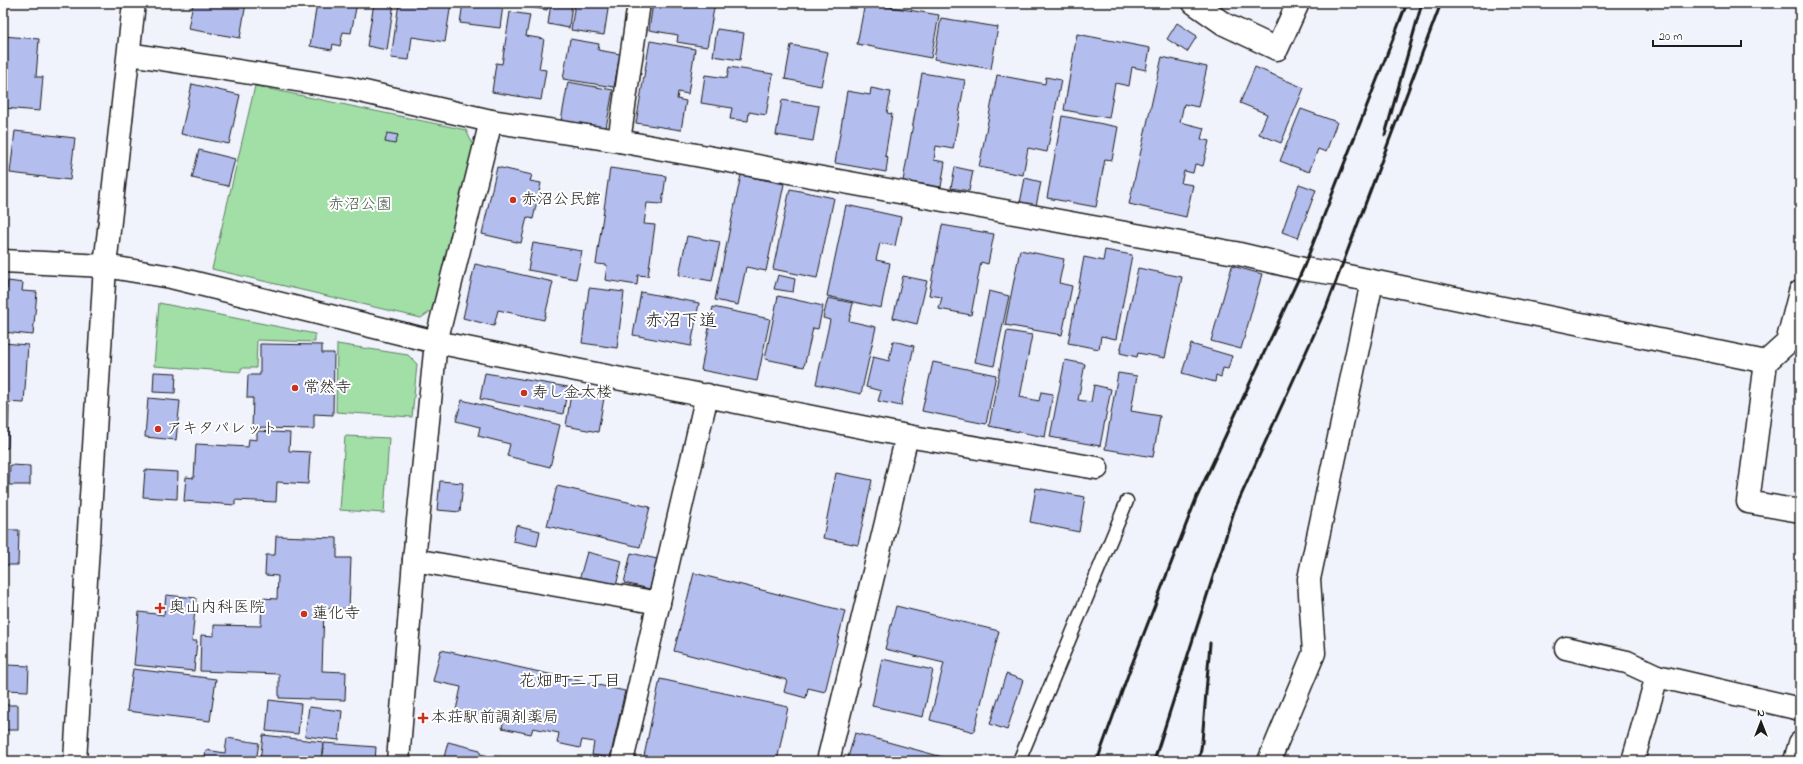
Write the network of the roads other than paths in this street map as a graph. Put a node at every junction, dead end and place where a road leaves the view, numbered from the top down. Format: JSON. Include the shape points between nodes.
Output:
{"nodes":[{"id":1,"x":134,"y":3,"type":"edge"},
{"id":2,"x":639,"y":3,"type":"edge"},
{"id":3,"x":1194,"y":3,"type":"edge"},
{"id":4,"x":1298,"y":3,"type":"edge"},
{"id":5,"x":129,"y":54,"type":"junction"},
{"id":6,"x":491,"y":121,"type":"junction"},
{"id":7,"x":619,"y":141,"type":"junction"},
{"id":8,"x":3,"y":261,"type":"edge"},
{"id":9,"x":105,"y":266,"type":"junction"},
{"id":10,"x":1372,"y":282,"type":"junction"},
{"id":11,"x":1800,"y":292,"type":"edge"},
{"id":12,"x":436,"y":342,"type":"junction"},
{"id":13,"x":1766,"y":362,"type":"junction"},
{"id":14,"x":707,"y":395,"type":"junction"},
{"id":15,"x":907,"y":436,"type":"junction"},
{"id":16,"x":1097,"y":468,"type":"dead end"},
{"id":17,"x":1127,"y":502,"type":"dead end"},
{"id":18,"x":1800,"y":511,"type":"edge"},
{"id":19,"x":414,"y":560,"type":"junction"},
{"id":20,"x":659,"y":603,"type":"junction"},
{"id":21,"x":1566,"y":648,"type":"dead end"},
{"id":22,"x":1656,"y":676,"type":"junction"},
{"id":23,"x":1800,"y":708,"type":"edge"},
{"id":24,"x":1800,"y":743,"type":"edge"},
{"id":25,"x":75,"y":761,"type":"edge"},
{"id":26,"x":398,"y":761,"type":"edge"},
{"id":27,"x":622,"y":761,"type":"edge"},
{"id":28,"x":828,"y":761,"type":"edge"},
{"id":29,"x":1020,"y":761,"type":"edge"},
{"id":30,"x":1269,"y":761,"type":"edge"},
{"id":31,"x":1633,"y":761,"type":"edge"},
{"id":32,"x":1795,"y":761,"type":"edge"}],
"edges":[{"from":1,"to":5,"type":"street"},
{"from":2,"to":7,"type":"street"},
{"from":3,"to":4,"type":"street","via":[[1224,24],[1277,49]]},
{"from":5,"to":6,"type":"street","via":[[347,88]]},
{"from":5,"to":9,"type":"street"},
{"from":6,"to":7,"type":"street"},
{"from":6,"to":12,"type":"street"},
{"from":7,"to":10,"type":"street","via":[[1235,253]]},
{"from":8,"to":9,"type":"street"},
{"from":9,"to":12,"type":"street","via":[[171,277]]},
{"from":9,"to":25,"type":"street"},
{"from":10,"to":13,"type":"street"},
{"from":10,"to":30,"type":"street","via":[[1309,579],[1314,653]]},
{"from":11,"to":13,"type":"street","via":[[1787,343]]},
{"from":12,"to":14,"type":"street"},
{"from":12,"to":19,"type":"street"},
{"from":13,"to":18,"type":"street","via":[[1748,502]]},
{"from":14,"to":15,"type":"street"},
{"from":14,"to":20,"type":"street"},
{"from":15,"to":16,"type":"street"},
{"from":15,"to":28,"type":"street"},
{"from":17,"to":29,"type":"lane"},
{"from":19,"to":20,"type":"street"},
{"from":19,"to":26,"type":"street"},
{"from":20,"to":27,"type":"street"},
{"from":21,"to":22,"type":"street","via":[[1627,662]]},
{"from":22,"to":23,"type":"street"},
{"from":22,"to":31,"type":"street"},
{"from":24,"to":32,"type":"street"}]}
